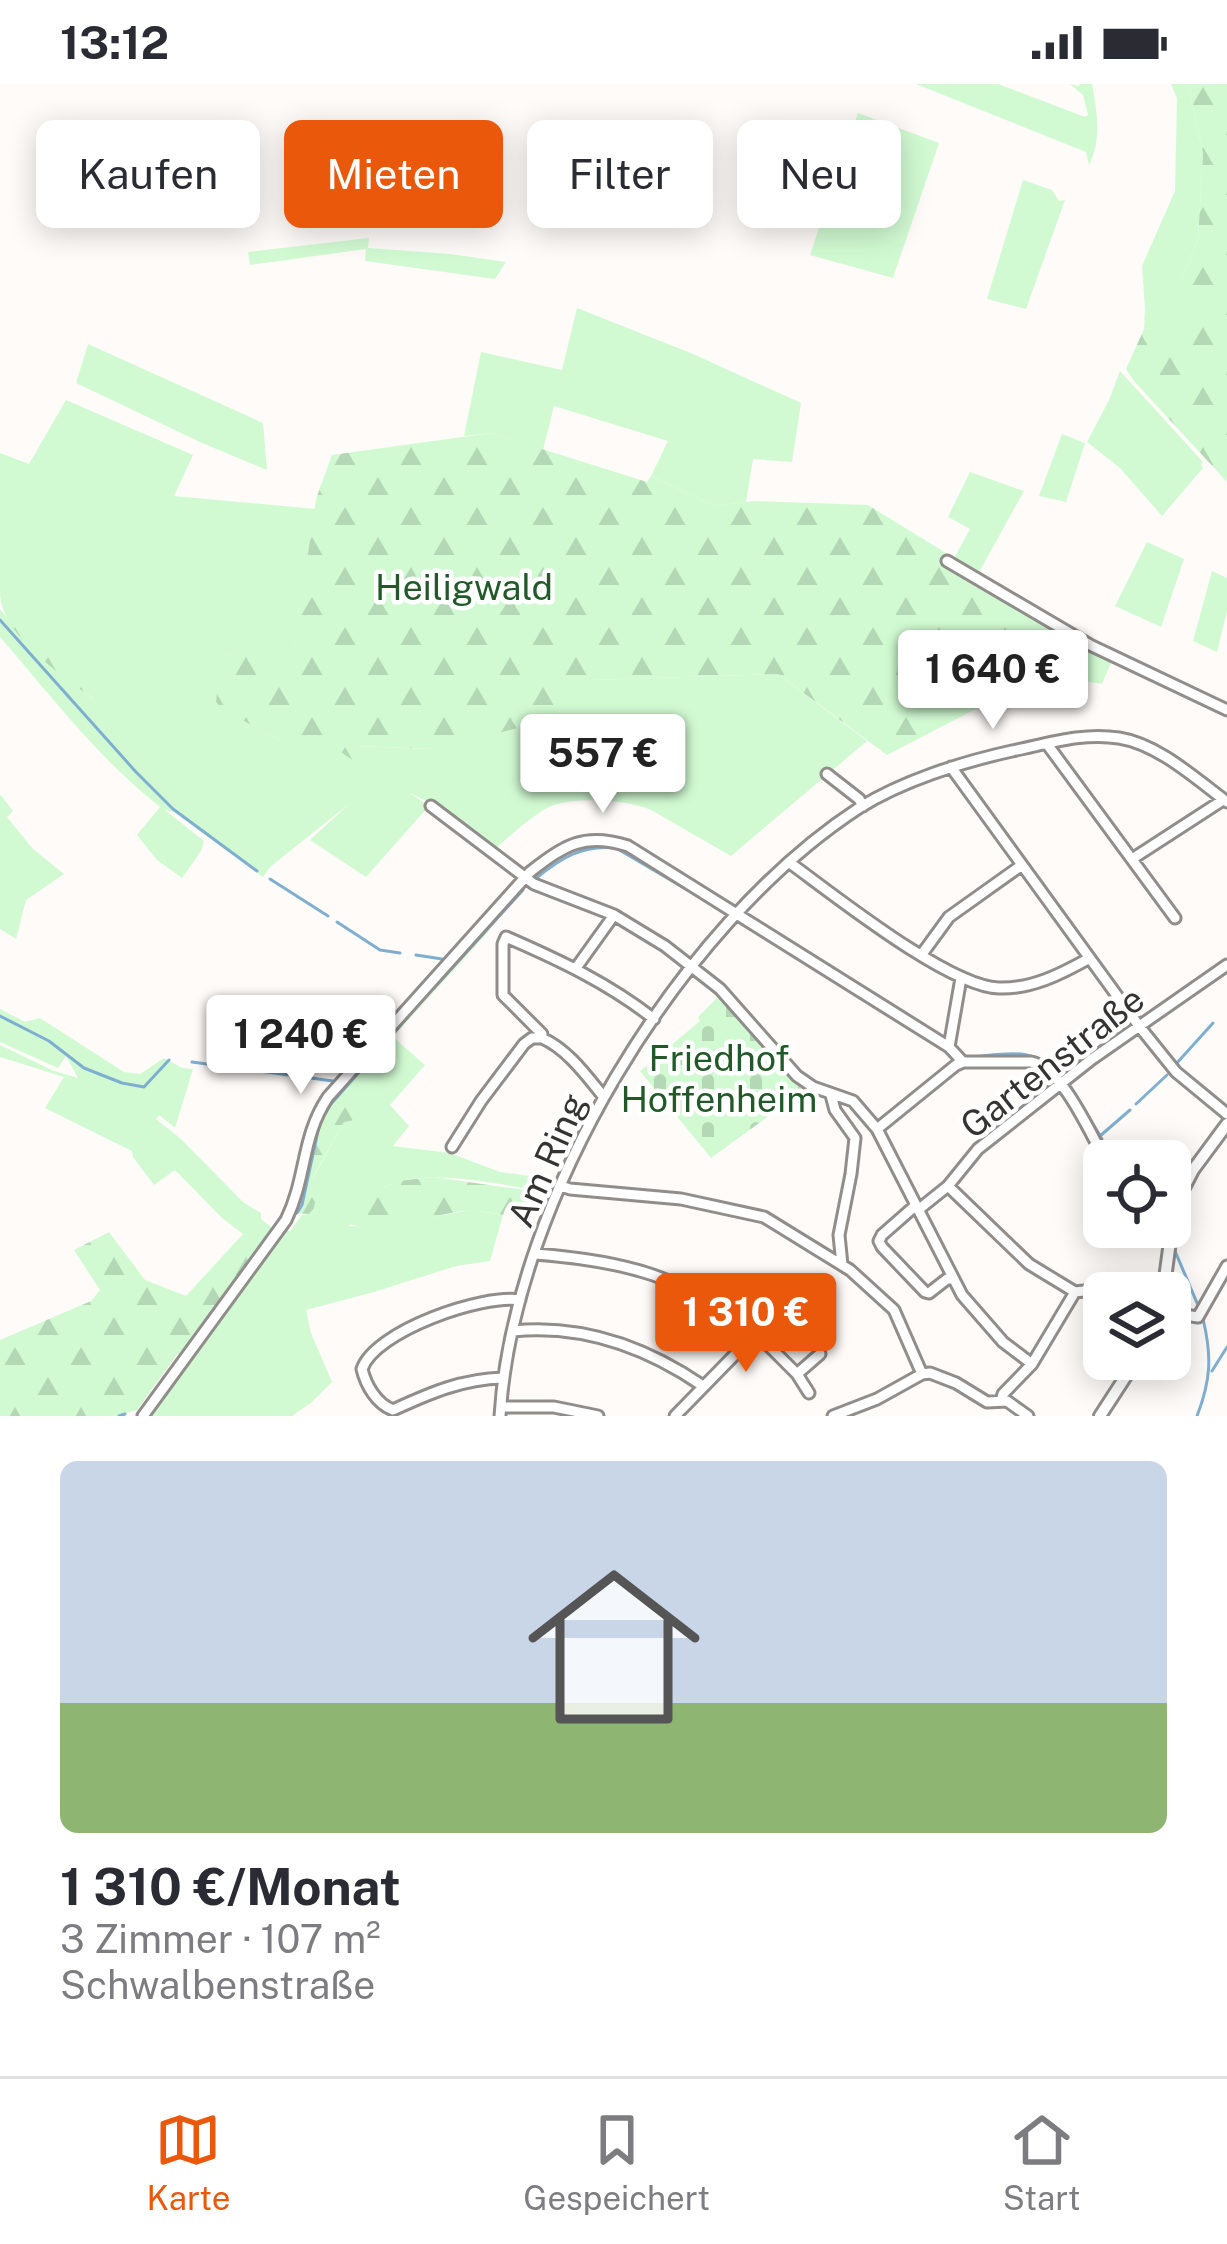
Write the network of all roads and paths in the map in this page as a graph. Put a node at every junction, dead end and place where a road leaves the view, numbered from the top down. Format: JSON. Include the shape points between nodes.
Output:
{"nodes":[{"id":1,"x":947,"y":561,"type":"dead end"},
{"id":2,"x":1227,"y":710,"type":"edge"},
{"id":3,"x":1047,"y":744,"type":"junction"},
{"id":4,"x":951,"y":767,"type":"junction"},
{"id":5,"x":827,"y":774,"type":"dead end"},
{"id":6,"x":1225,"y":801,"type":"edge"},
{"id":7,"x":431,"y":806,"type":"dead end"},
{"id":8,"x":863,"y":806,"type":"junction"},
{"id":9,"x":1132,"y":859,"type":"junction"},
{"id":10,"x":790,"y":863,"type":"junction"},
{"id":11,"x":1022,"y":865,"type":"junction"},
{"id":12,"x":525,"y":878,"type":"junction"},
{"id":13,"x":738,"y":914,"type":"junction"},
{"id":14,"x":614,"y":915,"type":"junction"},
{"id":15,"x":1174,"y":917,"type":"dead end"},
{"id":16,"x":922,"y":954,"type":"junction"},
{"id":17,"x":1088,"y":959,"type":"junction"},
{"id":18,"x":1227,"y":965,"type":"edge"},
{"id":19,"x":576,"y":968,"type":"junction"},
{"id":20,"x":692,"y":968,"type":"junction"},
{"id":21,"x":961,"y":979,"type":"junction"},
{"id":22,"x":654,"y":1019,"type":"junction"},
{"id":23,"x":1139,"y":1026,"type":"junction"},
{"id":24,"x":542,"y":1038,"type":"junction"},
{"id":25,"x":950,"y":1047,"type":"junction"},
{"id":26,"x":963,"y":1062,"type":"junction"},
{"id":27,"x":1061,"y":1083,"type":"junction"},
{"id":28,"x":832,"y":1095,"type":"junction"},
{"id":29,"x":603,"y":1096,"type":"junction"},
{"id":30,"x":1227,"y":1114,"type":"edge"},
{"id":31,"x":1227,"y":1124,"type":"edge"},
{"id":32,"x":877,"y":1129,"type":"junction"},
{"id":33,"x":1094,"y":1140,"type":"edge"},
{"id":34,"x":452,"y":1147,"type":"dead end"},
{"id":35,"x":1191,"y":1177,"type":"edge"},
{"id":36,"x":561,"y":1186,"type":"junction"},
{"id":37,"x":948,"y":1186,"type":"junction"},
{"id":38,"x":917,"y":1208,"type":"junction"},
{"id":39,"x":535,"y":1254,"type":"junction"},
{"id":40,"x":842,"y":1265,"type":"junction"},
{"id":41,"x":1227,"y":1266,"type":"edge"},
{"id":42,"x":953,"y":1280,"type":"junction"},
{"id":43,"x":1083,"y":1291,"type":"edge"},
{"id":44,"x":1075,"y":1292,"type":"junction"},
{"id":45,"x":520,"y":1300,"type":"junction"},
{"id":46,"x":778,"y":1312,"type":"dead end"},
{"id":47,"x":1191,"y":1314,"type":"edge"},
{"id":48,"x":513,"y":1331,"type":"junction"},
{"id":49,"x":756,"y":1333,"type":"junction"},
{"id":50,"x":820,"y":1354,"type":"dead end"},
{"id":51,"x":1032,"y":1364,"type":"junction"},
{"id":52,"x":797,"y":1374,"type":"junction"},
{"id":53,"x":922,"y":1374,"type":"junction"},
{"id":54,"x":503,"y":1378,"type":"junction"},
{"id":55,"x":1123,"y":1380,"type":"edge"},
{"id":56,"x":703,"y":1386,"type":"junction"},
{"id":57,"x":809,"y":1393,"type":"dead end"},
{"id":58,"x":998,"y":1401,"type":"junction"},
{"id":59,"x":500,"y":1412,"type":"edge"},
{"id":60,"x":987,"y":1414,"type":"edge"},
{"id":61,"x":143,"y":1416,"type":"edge"},
{"id":62,"x":598,"y":1416,"type":"edge"},
{"id":63,"x":675,"y":1416,"type":"edge"},
{"id":64,"x":833,"y":1416,"type":"edge"},
{"id":65,"x":1028,"y":1416,"type":"edge"},
{"id":66,"x":1100,"y":1416,"type":"edge"}],
"edges":[{"from":1,"to":2,"type":"street","via":[[1090,645]]},
{"from":3,"to":4,"type":"street","name":"Am Ring"},
{"from":3,"to":6,"type":"street","name":"Am Ring","via":[[1123,738],[1171,760]]},
{"from":3,"to":9,"type":"street"},
{"from":4,"to":8,"type":"street","name":"Am Ring"},
{"from":4,"to":11,"type":"street"},
{"from":5,"to":8,"type":"street"},
{"from":6,"to":9,"type":"street"},
{"from":7,"to":12,"type":"street"},
{"from":8,"to":10,"type":"street","name":"Am Ring"},
{"from":9,"to":15,"type":"street"},
{"from":10,"to":13,"type":"street","name":"Am Ring"},
{"from":10,"to":16,"type":"street"},
{"from":11,"to":16,"type":"street","via":[[950,917]]},
{"from":11,"to":17,"type":"street"},
{"from":12,"to":13,"type":"street","via":[[572,844],[610,840]]},
{"from":12,"to":14,"type":"street"},
{"from":12,"to":61,"type":"street","via":[[319,1111],[286,1220]]},
{"from":13,"to":20,"type":"street","name":"Am Ring"},
{"from":13,"to":25,"type":"street"},
{"from":14,"to":19,"type":"street"},
{"from":14,"to":20,"type":"street"},
{"from":16,"to":21,"type":"street"},
{"from":17,"to":21,"type":"street","via":[[1027,985]]},
{"from":17,"to":23,"type":"street"},
{"from":18,"to":23,"type":"street","name":"Gartenstraße"},
{"from":19,"to":22,"type":"street"},
{"from":19,"to":24,"type":"street","via":[[506,937],[503,995]]},
{"from":20,"to":22,"type":"street","name":"Am Ring"},
{"from":20,"to":28,"type":"street","via":[[796,1076]]},
{"from":21,"to":25,"type":"street"},
{"from":22,"to":29,"type":"street","name":"Am Ring"},
{"from":23,"to":27,"type":"street","name":"Gartenstraße"},
{"from":23,"to":30,"type":"street","via":[[1176,1072]]},
{"from":24,"to":29,"type":"street"},
{"from":24,"to":34,"type":"street","via":[[524,1044]]},
{"from":25,"to":26,"type":"street"},
{"from":26,"to":27,"type":"street","via":[[1042,1064]]},
{"from":26,"to":32,"type":"street"},
{"from":27,"to":33,"type":"street"},
{"from":27,"to":37,"type":"street","name":"Gartenstraße","via":[[978,1148]]},
{"from":28,"to":32,"type":"street","via":[[853,1101]]},
{"from":28,"to":40,"type":"street","via":[[855,1138],[838,1235]]},
{"from":29,"to":36,"type":"street","name":"Am Ring"},
{"from":31,"to":35,"type":"main road"},
{"from":32,"to":38,"type":"street"},
{"from":36,"to":39,"type":"street","name":"Am Ring"},
{"from":36,"to":40,"type":"street","via":[[753,1213]]},
{"from":37,"to":38,"type":"street","name":"Gartenstraße"},
{"from":37,"to":44,"type":"street","via":[[1030,1264]]},
{"from":38,"to":42,"type":"street"},
{"from":38,"to":42,"type":"street","name":"Gartenstraße","via":[[882,1235],[882,1247],[925,1292]]},
{"from":39,"to":45,"type":"street","name":"Am Ring"},
{"from":39,"to":49,"type":"street","via":[[661,1276]]},
{"from":40,"to":53,"type":"street","via":[[894,1310]]},
{"from":41,"to":47,"type":"street","via":[[1200,1314]]},
{"from":42,"to":51,"type":"street","via":[[1003,1342]]},
{"from":43,"to":44,"type":"street"},
{"from":44,"to":51,"type":"street"},
{"from":45,"to":48,"type":"street","name":"Am Ring"},
{"from":45,"to":54,"type":"street","via":[[489,1300],[418,1324],[376,1350],[362,1370],[393,1410],[450,1385]]},
{"from":46,"to":49,"type":"street"},
{"from":48,"to":54,"type":"street","name":"Am Ring"},
{"from":48,"to":56,"type":"street","via":[[544,1328],[621,1342]]},
{"from":49,"to":52,"type":"street"},
{"from":49,"to":56,"type":"street"},
{"from":50,"to":52,"type":"street"},
{"from":51,"to":58,"type":"street"},
{"from":52,"to":57,"type":"street"},
{"from":53,"to":58,"type":"street"},
{"from":53,"to":64,"type":"street"},
{"from":54,"to":59,"type":"street","name":"Am Ring"},
{"from":55,"to":66,"type":"main road"},
{"from":56,"to":63,"type":"street"},
{"from":58,"to":60,"type":"street"},
{"from":58,"to":65,"type":"street"},
{"from":59,"to":62,"type":"street","via":[[554,1407]]}]}
